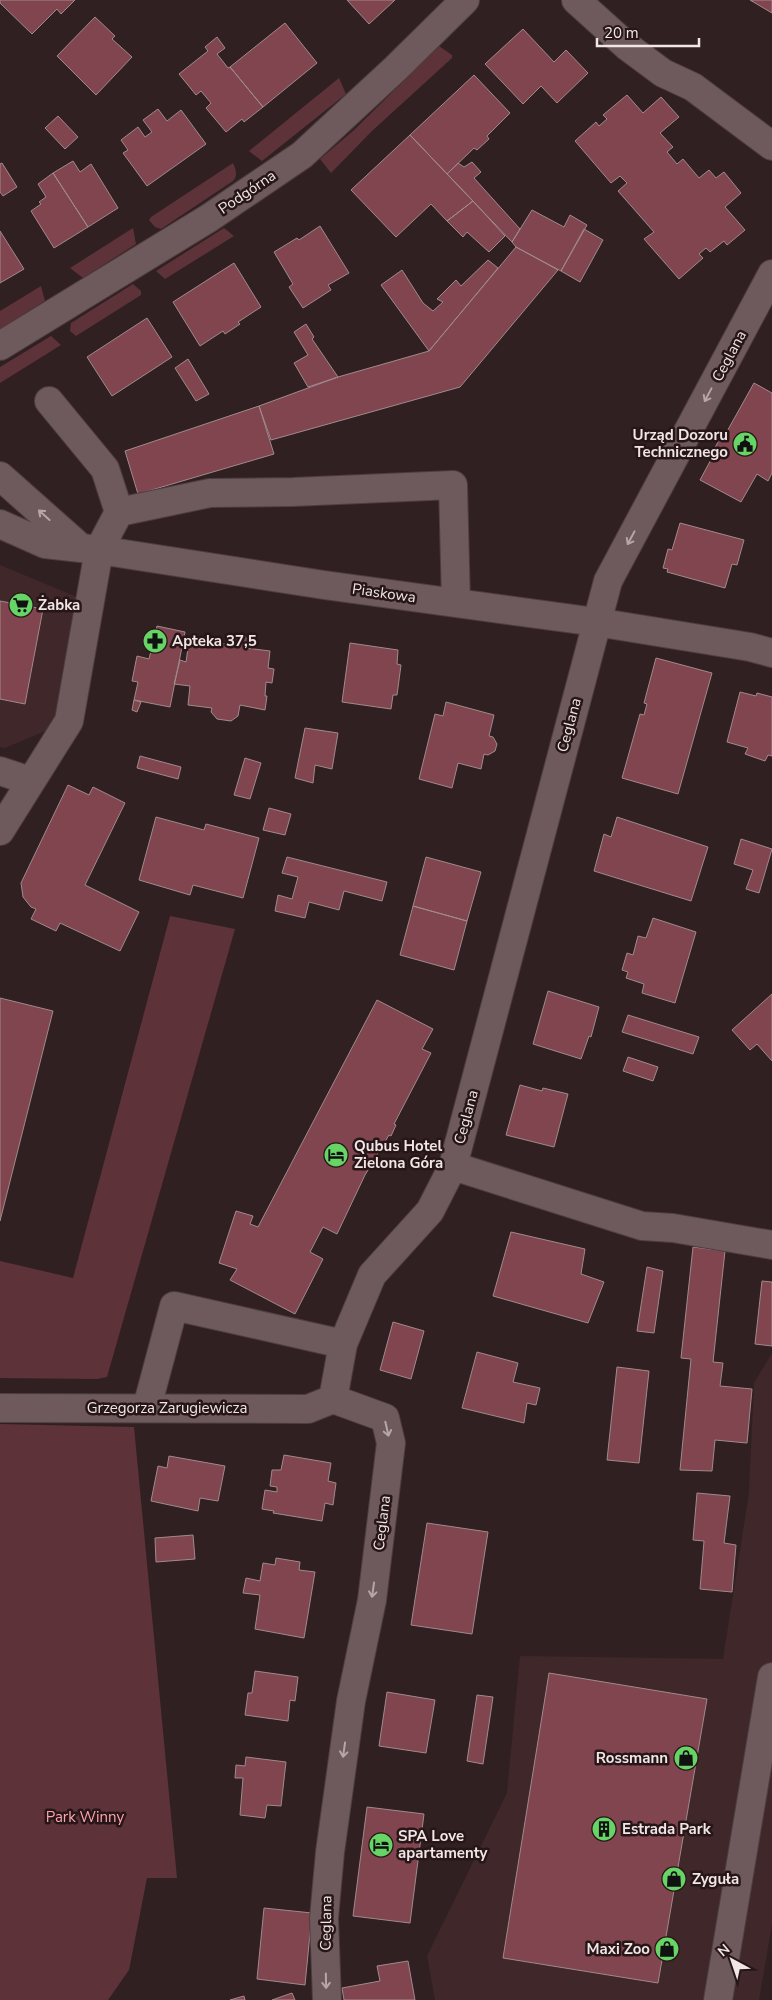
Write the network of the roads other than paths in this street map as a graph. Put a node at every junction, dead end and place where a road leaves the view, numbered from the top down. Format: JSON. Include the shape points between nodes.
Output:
{"nodes":[{"id":1,"x":464,"y":0,"type":"edge"},
{"id":2,"x":576,"y":0,"type":"edge"},
{"id":3,"x":772,"y":146,"type":"edge"},
{"id":4,"x":772,"y":274,"type":"edge"},
{"id":5,"x":0,"y":346,"type":"edge"},
{"id":6,"x":49,"y":401,"type":"dead end"},
{"id":7,"x":0,"y":476,"type":"edge"},
{"id":8,"x":119,"y":512,"type":"junction"},
{"id":9,"x":0,"y":524,"type":"edge"},
{"id":10,"x":89,"y":549,"type":"junction"},
{"id":11,"x":456,"y":603,"type":"junction"},
{"id":12,"x":596,"y":622,"type":"junction"},
{"id":13,"x":772,"y":653,"type":"edge"},
{"id":14,"x":0,"y":771,"type":"edge"},
{"id":15,"x":30,"y":781,"type":"junction"},
{"id":16,"x":0,"y":831,"type":"edge"},
{"id":17,"x":453,"y":1166,"type":"junction"},
{"id":18,"x":772,"y":1245,"type":"edge"},
{"id":19,"x":343,"y":1344,"type":"junction"},
{"id":20,"x":333,"y":1399,"type":"junction"},
{"id":21,"x":0,"y":1408,"type":"edge"},
{"id":22,"x":147,"y":1408,"type":"junction"},
{"id":23,"x":772,"y":1677,"type":"edge"},
{"id":24,"x":327,"y":2000,"type":"edge"},
{"id":25,"x":718,"y":2000,"type":"edge"}],
"edges":[{"from":1,"to":5,"type":"street","name":"Podgórna","via":[[302,155],[210,218]]},
{"from":2,"to":3,"type":"street","via":[[628,47],[663,73],[693,87]]},
{"from":4,"to":12,"type":"street","name":"Ceglana","one_way":true,"via":[[608,581]]},
{"from":6,"to":8,"type":"street","via":[[105,469]]},
{"from":10,"to":7,"type":"street","one_way":true},
{"from":8,"to":10,"type":"street"},
{"from":8,"to":11,"type":"street","via":[[210,493],[453,485]]},
{"from":9,"to":10,"type":"street","name":"Piaskowa","via":[[45,544]]},
{"from":10,"to":11,"type":"street","name":"Piaskowa"},
{"from":10,"to":15,"type":"street","via":[[69,721]]},
{"from":11,"to":12,"type":"street","name":"Piaskowa"},
{"from":12,"to":13,"type":"street","name":"Piaskowa"},
{"from":12,"to":17,"type":"street","name":"Ceglana"},
{"from":14,"to":15,"type":"street"},
{"from":15,"to":16,"type":"street"},
{"from":17,"to":18,"type":"street","via":[[642,1226],[673,1228]]},
{"from":17,"to":19,"type":"street","name":"Ceglana","via":[[430,1211],[372,1275]]},
{"from":19,"to":20,"type":"street","name":"Ceglana"},
{"from":19,"to":22,"type":"street","via":[[174,1306]]},
{"from":20,"to":22,"type":"street","name":"Grzegorza Zarugiewicza","via":[[308,1409]]},
{"from":20,"to":24,"type":"street","name":"Ceglana","one_way":true,"via":[[385,1418],[391,1443],[372,1600],[351,1701],[330,1852],[324,1918]]},
{"from":21,"to":22,"type":"street","name":"Grzegorza Zarugiewicza"},
{"from":23,"to":25,"type":"street"}]}
